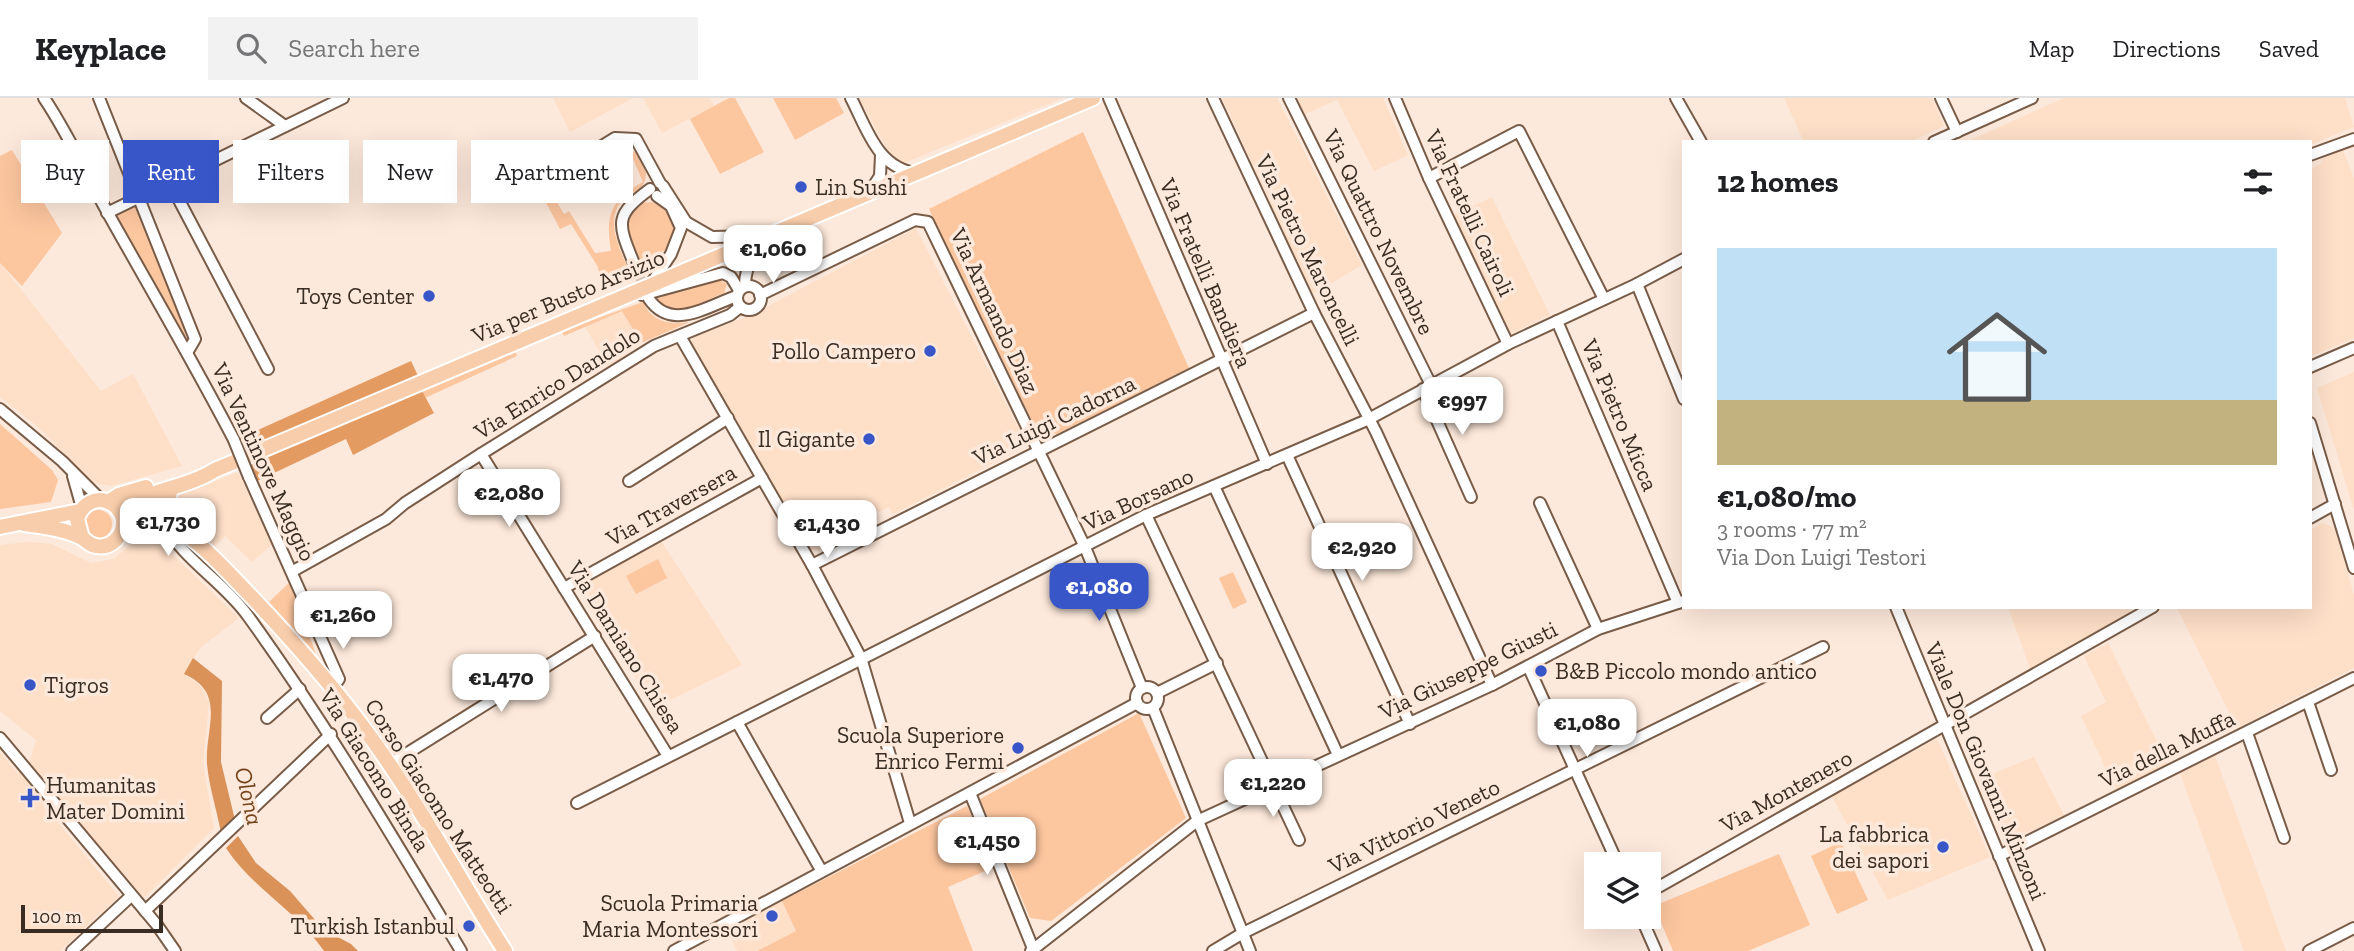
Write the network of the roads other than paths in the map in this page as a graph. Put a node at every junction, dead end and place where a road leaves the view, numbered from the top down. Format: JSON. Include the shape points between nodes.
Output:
{"nodes":[{"id":1,"x":44,"y":98,"type":"edge"},
{"id":2,"x":99,"y":98,"type":"edge"},
{"id":3,"x":246,"y":98,"type":"edge"},
{"id":4,"x":343,"y":98,"type":"edge"},
{"id":5,"x":851,"y":98,"type":"edge"},
{"id":6,"x":1093,"y":98,"type":"edge"},
{"id":7,"x":1109,"y":98,"type":"edge"},
{"id":8,"x":1213,"y":98,"type":"edge"},
{"id":9,"x":1289,"y":98,"type":"edge"},
{"id":10,"x":1395,"y":98,"type":"edge"},
{"id":11,"x":1676,"y":98,"type":"edge"},
{"id":12,"x":1941,"y":98,"type":"edge"},
{"id":13,"x":2032,"y":98,"type":"edge"},
{"id":14,"x":285,"y":126,"type":"junction"},
{"id":15,"x":1957,"y":132,"type":"junction"},
{"id":16,"x":615,"y":138,"type":"junction"},
{"id":17,"x":2354,"y":138,"type":"edge"},
{"id":18,"x":1700,"y":140,"type":"edge"},
{"id":19,"x":1939,"y":140,"type":"edge"},
{"id":20,"x":2312,"y":154,"type":"edge"},
{"id":21,"x":881,"y":155,"type":"junction"},
{"id":22,"x":123,"y":157,"type":"edge"},
{"id":23,"x":219,"y":159,"type":"edge"},
{"id":24,"x":917,"y":173,"type":"junction"},
{"id":25,"x":1429,"y":178,"type":"junction"},
{"id":26,"x":656,"y":189,"type":"junction"},
{"id":27,"x":869,"y":193,"type":"junction"},
{"id":28,"x":127,"y":203,"type":"edge"},
{"id":29,"x":141,"y":203,"type":"edge"},
{"id":30,"x":181,"y":203,"type":"edge"},
{"id":31,"x":107,"y":213,"type":"junction"},
{"id":32,"x":813,"y":216,"type":"junction"},
{"id":33,"x":775,"y":233,"type":"junction"},
{"id":34,"x":1682,"y":259,"type":"edge"},
{"id":35,"x":633,"y":261,"type":"tunnel mouth"},
{"id":36,"x":1637,"y":284,"type":"junction"},
{"id":37,"x":650,"y":291,"type":"junction"},
{"id":38,"x":740,"y":295,"type":"junction"},
{"id":39,"x":760,"y":295,"type":"junction"},
{"id":40,"x":1605,"y":299,"type":"junction"},
{"id":41,"x":613,"y":303,"type":"junction"},
{"id":42,"x":1314,"y":313,"type":"junction"},
{"id":43,"x":1557,"y":321,"type":"junction"},
{"id":44,"x":680,"y":336,"type":"junction"},
{"id":45,"x":1508,"y":344,"type":"junction"},
{"id":46,"x":2354,"y":348,"type":"edge"},
{"id":47,"x":188,"y":351,"type":"junction"},
{"id":48,"x":1220,"y":362,"type":"junction"},
{"id":49,"x":2312,"y":366,"type":"edge"},
{"id":50,"x":268,"y":369,"type":"dead end"},
{"id":51,"x":1427,"y":387,"type":"junction"},
{"id":52,"x":1682,"y":394,"type":"edge"},
{"id":53,"x":0,"y":409,"type":"edge"},
{"id":54,"x":728,"y":418,"type":"junction"},
{"id":55,"x":1367,"y":420,"type":"junction"},
{"id":56,"x":2312,"y":429,"type":"edge"},
{"id":57,"x":1038,"y":451,"type":"junction"},
{"id":58,"x":481,"y":454,"type":"junction"},
{"id":59,"x":1287,"y":455,"type":"junction"},
{"id":60,"x":1267,"y":464,"type":"junction"},
{"id":61,"x":215,"y":470,"type":"junction"},
{"id":62,"x":70,"y":471,"type":"junction"},
{"id":63,"x":762,"y":478,"type":"junction"},
{"id":64,"x":629,"y":481,"type":"dead end"},
{"id":65,"x":1214,"y":486,"type":"junction"},
{"id":66,"x":171,"y":488,"type":"junction"},
{"id":67,"x":1471,"y":497,"type":"dead end"},
{"id":68,"x":1540,"y":503,"type":"dead end"},
{"id":69,"x":2335,"y":504,"type":"junction"},
{"id":70,"x":112,"y":507,"type":"junction"},
{"id":71,"x":81,"y":510,"type":"junction"},
{"id":72,"x":1146,"y":516,"type":"junction"},
{"id":73,"x":2312,"y":517,"type":"edge"},
{"id":74,"x":159,"y":520,"type":"junction"},
{"id":75,"x":24,"y":523,"type":"junction"},
{"id":76,"x":0,"y":527,"type":"edge"},
{"id":77,"x":121,"y":533,"type":"junction"},
{"id":78,"x":82,"y":538,"type":"junction"},
{"id":79,"x":196,"y":542,"type":"junction"},
{"id":80,"x":1085,"y":547,"type":"junction"},
{"id":81,"x":812,"y":565,"type":"junction"},
{"id":82,"x":2354,"y":568,"type":"edge"},
{"id":83,"x":293,"y":571,"type":"junction"},
{"id":84,"x":564,"y":588,"type":"junction"},
{"id":85,"x":1681,"y":602,"type":"edge"},
{"id":86,"x":1897,"y":609,"type":"edge"},
{"id":87,"x":2150,"y":609,"type":"edge"},
{"id":88,"x":1598,"y":629,"type":"junction"},
{"id":89,"x":596,"y":636,"type":"junction"},
{"id":90,"x":1823,"y":647,"type":"dead end"},
{"id":91,"x":862,"y":659,"type":"junction"},
{"id":92,"x":1217,"y":663,"type":"junction"},
{"id":93,"x":1528,"y":666,"type":"junction"},
{"id":94,"x":2354,"y":678,"type":"edge"},
{"id":95,"x":1492,"y":685,"type":"junction"},
{"id":96,"x":333,"y":687,"type":"junction"},
{"id":97,"x":1142,"y":688,"type":"junction"},
{"id":98,"x":300,"y":689,"type":"junction"},
{"id":99,"x":1157,"y":693,"type":"junction"},
{"id":100,"x":2308,"y":702,"type":"junction"},
{"id":101,"x":1137,"y":703,"type":"junction"},
{"id":102,"x":1153,"y":708,"type":"junction"},
{"id":103,"x":267,"y":718,"type":"dead end"},
{"id":104,"x":737,"y":723,"type":"junction"},
{"id":105,"x":1409,"y":724,"type":"junction"},
{"id":106,"x":1945,"y":726,"type":"junction"},
{"id":107,"x":2248,"y":733,"type":"junction"},
{"id":108,"x":331,"y":734,"type":"junction"},
{"id":109,"x":0,"y":738,"type":"edge"},
{"id":110,"x":1338,"y":755,"type":"junction"},
{"id":111,"x":668,"y":756,"type":"junction"},
{"id":112,"x":390,"y":764,"type":"junction"},
{"id":113,"x":2332,"y":770,"type":"dead end"},
{"id":114,"x":1575,"y":771,"type":"junction"},
{"id":115,"x":1273,"y":784,"type":"junction"},
{"id":116,"x":971,"y":793,"type":"junction"},
{"id":117,"x":577,"y":803,"type":"dead end"},
{"id":118,"x":1197,"y":821,"type":"junction"},
{"id":119,"x":910,"y":823,"type":"junction"},
{"id":120,"x":2284,"y":838,"type":"dead end"},
{"id":121,"x":1299,"y":840,"type":"dead end"},
{"id":122,"x":1612,"y":852,"type":"edge"},
{"id":123,"x":1999,"y":856,"type":"junction"},
{"id":124,"x":821,"y":870,"type":"junction"},
{"id":125,"x":1661,"y":886,"type":"edge"},
{"id":126,"x":131,"y":896,"type":"junction"},
{"id":127,"x":145,"y":911,"type":"junction"},
{"id":128,"x":2354,"y":928,"type":"edge"},
{"id":129,"x":1646,"y":929,"type":"edge"},
{"id":130,"x":1242,"y":933,"type":"junction"},
{"id":131,"x":1033,"y":950,"type":"edge"},
{"id":132,"x":72,"y":951,"type":"edge"},
{"id":133,"x":176,"y":951,"type":"edge"},
{"id":134,"x":461,"y":951,"type":"edge"},
{"id":135,"x":505,"y":951,"type":"edge"},
{"id":136,"x":674,"y":951,"type":"edge"},
{"id":137,"x":1213,"y":951,"type":"edge"},
{"id":138,"x":1250,"y":951,"type":"edge"},
{"id":139,"x":1656,"y":951,"type":"edge"},
{"id":140,"x":2039,"y":951,"type":"edge"},
{"id":141,"x":2309,"y":951,"type":"edge"}],
"edges":[{"from":1,"to":31,"type":"street","via":[[64,127]]},
{"from":2,"to":22,"type":"street","name":"Via Ventinove Maggio"},
{"from":3,"to":14,"type":"street"},
{"from":4,"to":14,"type":"street"},
{"from":5,"to":21,"type":"street"},
{"from":6,"to":24,"type":"main road","name":"Via per Busto Arsizio"},
{"from":7,"to":48,"type":"street","name":"Via Fratelli Bandiera"},
{"from":8,"to":42,"type":"street","name":"Via Pietro Maroncelli"},
{"from":9,"to":51,"type":"street","name":"Via Quattro Novembre"},
{"from":10,"to":25,"type":"street","name":"Via Fratelli Cairoli"},
{"from":11,"to":18,"type":"street"},
{"from":12,"to":15,"type":"street"},
{"from":13,"to":15,"type":"street"},
{"from":14,"to":23,"type":"street"},
{"from":15,"to":19,"type":"street"},
{"from":16,"to":16,"type":"street","via":[[570,166],[569,181],[579,190],[614,183],[610,153]]},
{"from":16,"to":26,"type":"street","via":[[636,139],[649,160]]},
{"from":17,"to":20,"type":"street"},
{"from":21,"to":24,"type":"street","via":[[896,168]]},
{"from":21,"to":27,"type":"street","via":[[880,176]]},
{"from":24,"to":27,"type":"main road","name":"Via per Busto Arsizio"},
{"from":25,"to":40,"type":"street","via":[[1519,131]]},
{"from":25,"to":45,"type":"street","name":"Via Fratelli Cairoli"},
{"from":26,"to":33,"type":"street","via":[[686,222],[712,237]]},
{"from":26,"to":35,"type":"street","via":[[629,204],[621,224]]},
{"from":26,"to":37,"type":"street","via":[[681,228]]},
{"from":27,"to":32,"type":"main road","name":"Via per Busto Arsizio"},
{"from":28,"to":31,"type":"street"},
{"from":29,"to":47,"type":"street","name":"Via Ventinove Maggio","via":[[195,339]]},
{"from":30,"to":50,"type":"street"},
{"from":31,"to":47,"type":"street"},
{"from":32,"to":33,"type":"main road","name":"Via per Busto Arsizio"},
{"from":32,"to":38,"type":"street","via":[[760,249],[745,271]]},
{"from":33,"to":37,"type":"main road","name":"Via per Busto Arsizio"},
{"from":34,"to":36,"type":"street","name":"Via Borsano"},
{"from":36,"to":40,"type":"street","name":"Via Borsano"},
{"from":36,"to":52,"type":"street"},
{"from":37,"to":38,"type":"street","via":[[663,314],[681,317]]},
{"from":37,"to":41,"type":"main road","name":"Via per Busto Arsizio"},
{"from":38,"to":39,"type":"street","via":[[753,286]]},
{"from":38,"to":39,"type":"street","name":"Via Enrico Dandolo","via":[[753,309]]},
{"from":38,"to":41,"type":"street","via":[[731,277],[723,273]]},
{"from":38,"to":44,"type":"street","name":"Via Enrico Dandolo","via":[[730,315]]},
{"from":39,"to":57,"type":"street","name":"Via Armando Diaz","via":[[915,220],[928,222]]},
{"from":40,"to":43,"type":"street","name":"Via Borsano"},
{"from":41,"to":61,"type":"main road","name":"Via per Busto Arsizio"},
{"from":42,"to":48,"type":"street","name":"Via Luigi Cadorna"},
{"from":42,"to":55,"type":"street","name":"Via Pietro Maroncelli"},
{"from":43,"to":45,"type":"street","name":"Via Borsano"},
{"from":43,"to":85,"type":"street","name":"Via Pietro Micca"},
{"from":44,"to":54,"type":"street"},
{"from":44,"to":58,"type":"street","name":"Via Enrico Dandolo","via":[[654,346]]},
{"from":45,"to":51,"type":"street","name":"Via Borsano"},
{"from":46,"to":49,"type":"street"},
{"from":47,"to":83,"type":"street","name":"Via Ventinove Maggio","bridge":true},
{"from":48,"to":57,"type":"street","name":"Via Luigi Cadorna"},
{"from":48,"to":60,"type":"street","name":"Via Fratelli Bandiera"},
{"from":51,"to":55,"type":"street","name":"Via Borsano"},
{"from":51,"to":67,"type":"street","name":"Via Quattro Novembre"},
{"from":53,"to":62,"type":"street"},
{"from":54,"to":63,"type":"street"},
{"from":54,"to":64,"type":"street"},
{"from":55,"to":59,"type":"street","name":"Via Borsano"},
{"from":55,"to":95,"type":"street","name":"Via Pietro Maroncelli"},
{"from":56,"to":69,"type":"street"},
{"from":57,"to":80,"type":"street","name":"Via Armando Diaz"},
{"from":57,"to":81,"type":"street","name":"Via Luigi Cadorna"},
{"from":58,"to":83,"type":"street","name":"Via Enrico Dandolo","via":[[386,519]]},
{"from":58,"to":84,"type":"street","name":"Via Damiano Chiesa"},
{"from":59,"to":60,"type":"street","name":"Via Borsano"},
{"from":59,"to":105,"type":"street"},
{"from":60,"to":65,"type":"street","name":"Via Borsano"},
{"from":61,"to":66,"type":"main road","name":"Via per Busto Arsizio"},
{"from":61,"to":70,"type":"main road","name":"Via per Busto Arsizio","via":[[129,492]]},
{"from":62,"to":70,"type":"street"},
{"from":62,"to":71,"type":"street"},
{"from":63,"to":81,"type":"street"},
{"from":63,"to":84,"type":"street","name":"Via Traversera"},
{"from":65,"to":72,"type":"street","name":"Via Borsano"},
{"from":65,"to":110,"type":"street"},
{"from":66,"to":70,"type":"main road","name":"Via per Busto Arsizio"},
{"from":66,"to":79,"type":"main road","via":[[171,511]]},
{"from":68,"to":88,"type":"street"},
{"from":69,"to":73,"type":"street"},
{"from":69,"to":82,"type":"street"},
{"from":70,"to":71,"type":"main road"},
{"from":70,"to":74,"type":"main road"},
{"from":70,"to":77,"type":"main road"},
{"from":71,"to":75,"type":"main road"},
{"from":71,"to":78,"type":"main road","via":[[76,523]]},
{"from":72,"to":80,"type":"street","name":"Via Borsano"},
{"from":72,"to":92,"type":"street"},
{"from":74,"to":77,"type":"main road","via":[[138,523]]},
{"from":74,"to":79,"type":"main road"},
{"from":74,"to":98,"type":"street","name":"Via Giacomo Binda","via":[[174,542],[245,612]]},
{"from":75,"to":76,"type":"main road"},
{"from":75,"to":78,"type":"main road"},
{"from":77,"to":78,"type":"main road","via":[[102,546]]},
{"from":79,"to":96,"type":"main road","name":"Corso Giacomo Matteotti","via":[[285,631]]},
{"from":80,"to":91,"type":"street","name":"Via Borsano"},
{"from":80,"to":97,"type":"street","name":"Via Armando Diaz"},
{"from":81,"to":91,"type":"street"},
{"from":83,"to":96,"type":"street","name":"Via Ventinove Maggio","via":[[306,611],[339,679]]},
{"from":84,"to":89,"type":"street","name":"Via Damiano Chiesa"},
{"from":85,"to":88,"type":"street","name":"Via Giuseppe Giusti"},
{"from":86,"to":106,"type":"street","name":"Viale Don Giovanni Minzoni"},
{"from":87,"to":106,"type":"street","name":"Via Montenero"},
{"from":88,"to":93,"type":"street","name":"Via Giuseppe Giusti"},
{"from":89,"to":111,"type":"street","name":"Via Damiano Chiesa"},
{"from":89,"to":112,"type":"street"},
{"from":90,"to":114,"type":"street","name":"Via Vittorio Veneto"},
{"from":91,"to":104,"type":"street","name":"Via Borsano"},
{"from":91,"to":119,"type":"street"},
{"from":92,"to":99,"type":"street"},
{"from":92,"to":115,"type":"street"},
{"from":93,"to":95,"type":"street","name":"Via Giuseppe Giusti"},
{"from":93,"to":114,"type":"street"},
{"from":94,"to":100,"type":"street","name":"Via della Muffa"},
{"from":95,"to":105,"type":"street","name":"Via Giuseppe Giusti"},
{"from":96,"to":112,"type":"main road","name":"Corso Giacomo Matteotti"},
{"from":97,"to":99,"type":"street","via":[[1151,687]]},
{"from":97,"to":101,"type":"street"},
{"from":98,"to":103,"type":"street"},
{"from":98,"to":108,"type":"street","name":"Via Giacomo Binda"},
{"from":99,"to":102,"type":"street"},
{"from":100,"to":107,"type":"street","name":"Via della Muffa"},
{"from":100,"to":113,"type":"street"},
{"from":101,"to":102,"type":"street"},
{"from":101,"to":116,"type":"street"},
{"from":102,"to":118,"type":"street"},
{"from":104,"to":111,"type":"street","name":"Via Borsano"},
{"from":104,"to":124,"type":"street"},
{"from":105,"to":110,"type":"street","name":"Via Giuseppe Giusti"},
{"from":106,"to":123,"type":"street","name":"Viale Don Giovanni Minzoni"},
{"from":106,"to":125,"type":"street","name":"Via Montenero"},
{"from":107,"to":120,"type":"street"},
{"from":107,"to":123,"type":"street","name":"Via della Muffa"},
{"from":108,"to":127,"type":"street"},
{"from":108,"to":134,"type":"street","name":"Via Giacomo Binda"},
{"from":109,"to":126,"type":"street"},
{"from":110,"to":115,"type":"street","name":"Via Giuseppe Giusti"},
{"from":111,"to":117,"type":"street","name":"Via Borsano"},
{"from":112,"to":135,"type":"main road","name":"Corso Giacomo Matteotti"},
{"from":114,"to":122,"type":"street"},
{"from":114,"to":130,"type":"street","name":"Via Vittorio Veneto"},
{"from":115,"to":118,"type":"street","name":"Via Giuseppe Giusti"},
{"from":115,"to":121,"type":"street"},
{"from":116,"to":119,"type":"street"},
{"from":116,"to":131,"type":"street"},
{"from":118,"to":130,"type":"street"},
{"from":118,"to":131,"type":"street","name":"Via Giuseppe Giusti"},
{"from":119,"to":124,"type":"street"},
{"from":123,"to":140,"type":"street","name":"Viale Don Giovanni Minzoni"},
{"from":124,"to":136,"type":"street"},
{"from":126,"to":127,"type":"street"},
{"from":126,"to":132,"type":"street"},
{"from":127,"to":133,"type":"street"},
{"from":128,"to":141,"type":"street"},
{"from":129,"to":139,"type":"street"},
{"from":130,"to":137,"type":"street","name":"Via Vittorio Veneto"},
{"from":130,"to":138,"type":"street"}]}
